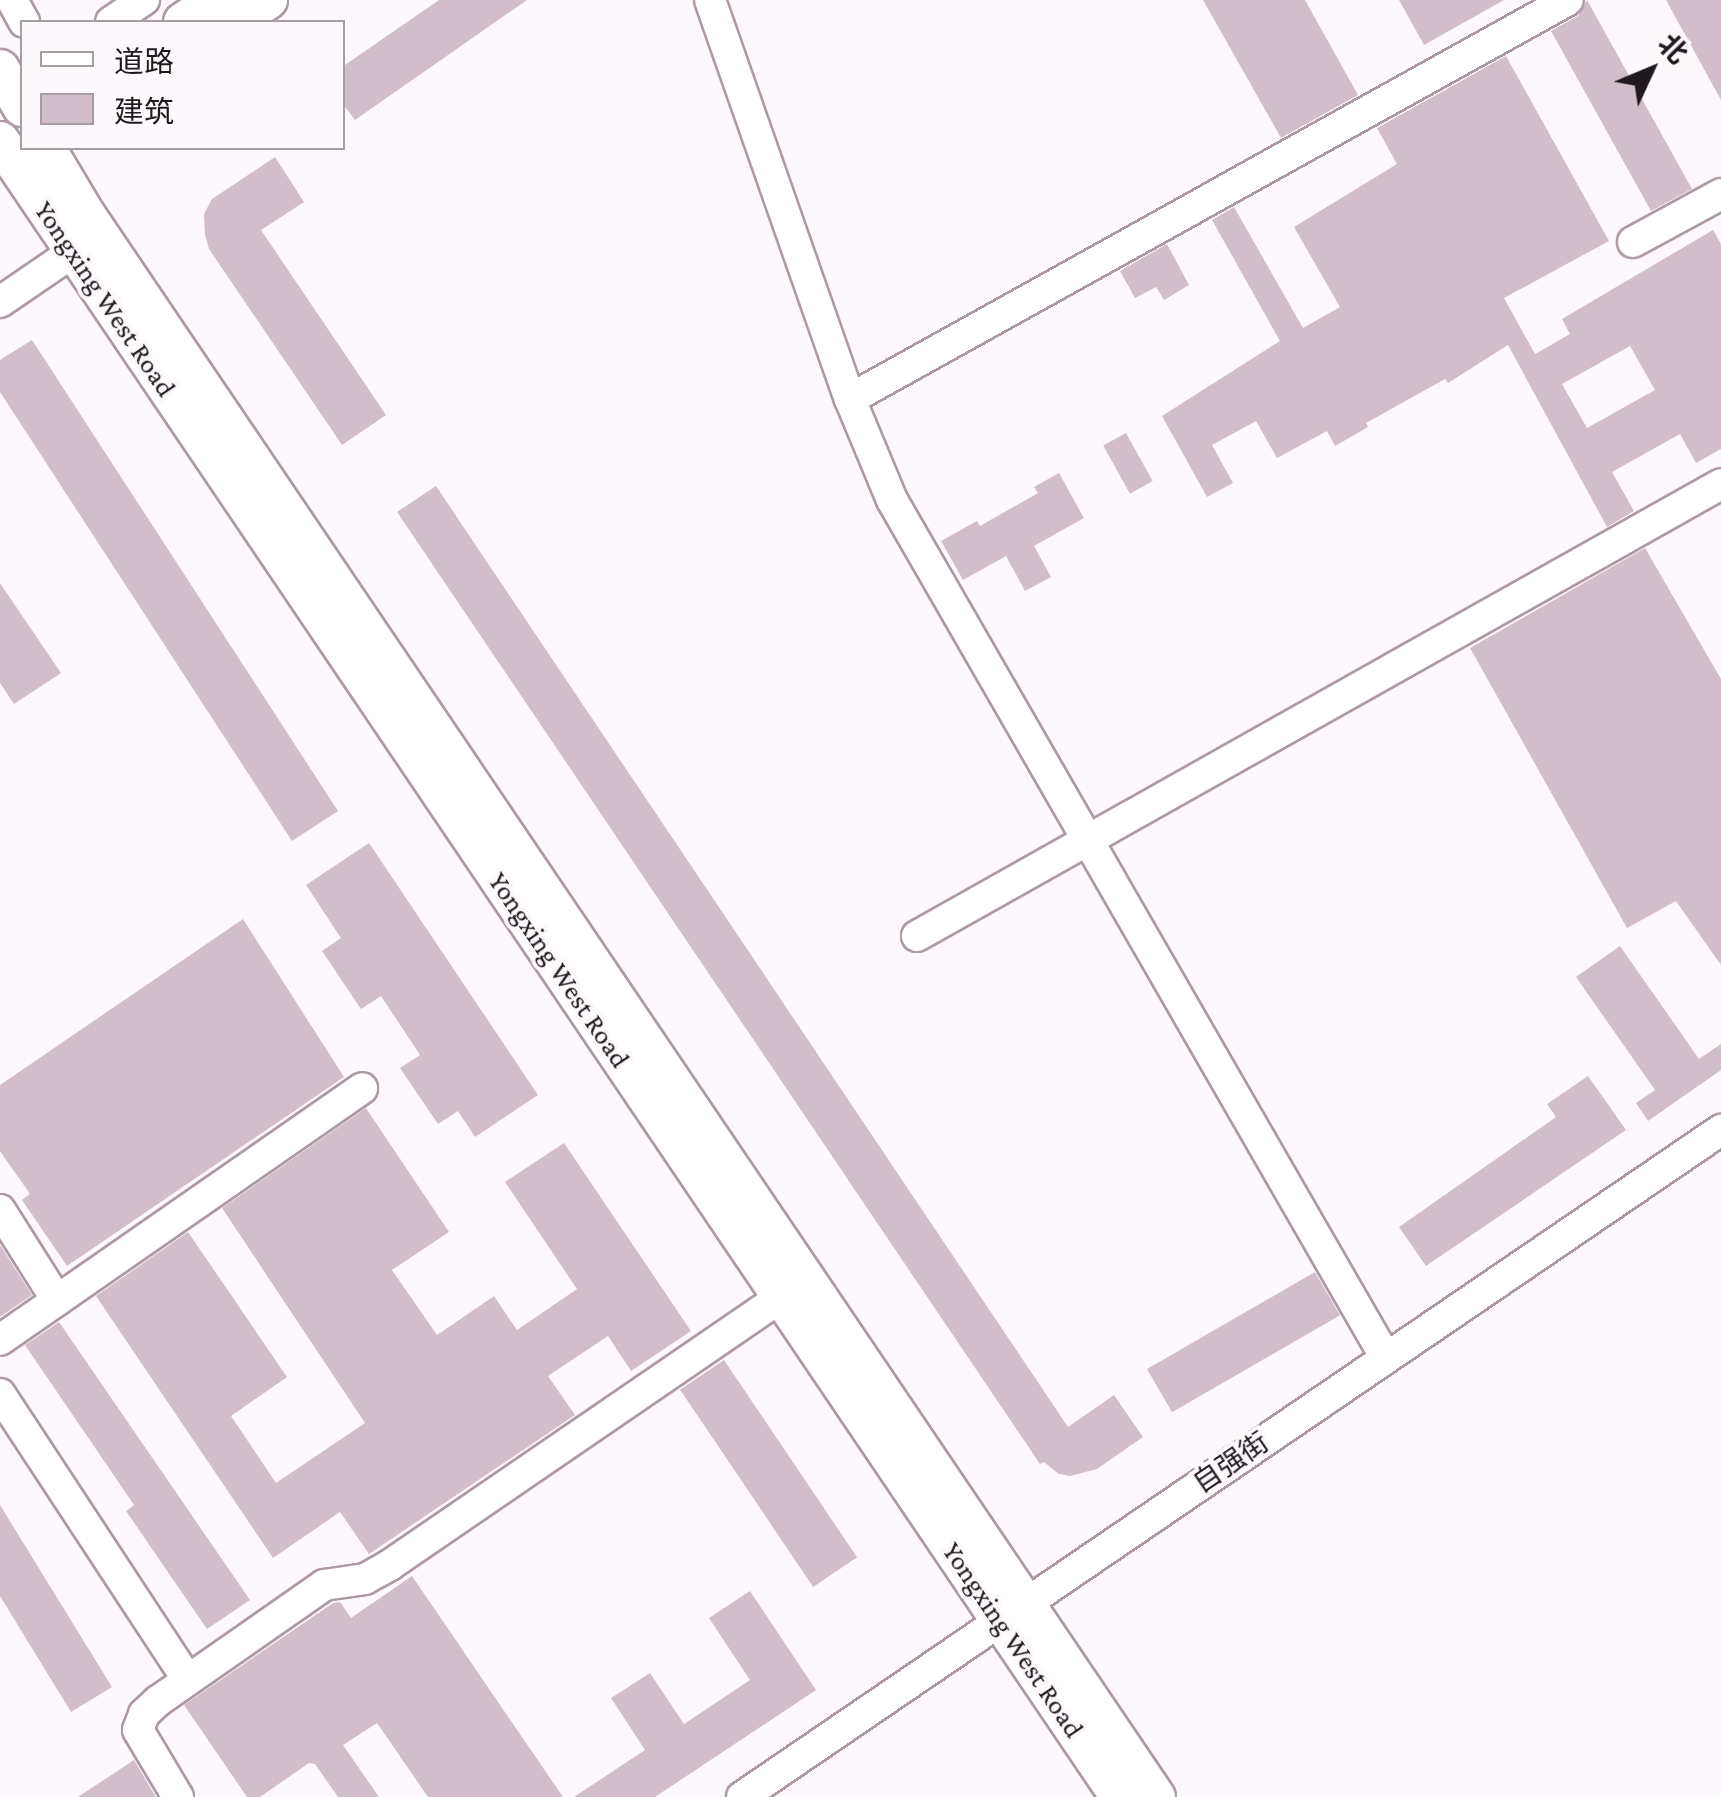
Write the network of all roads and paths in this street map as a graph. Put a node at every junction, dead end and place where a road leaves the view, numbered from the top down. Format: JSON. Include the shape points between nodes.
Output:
{"nodes":[{"id":1,"x":144,"y":0,"type":"edge"},
{"id":2,"x":216,"y":0,"type":"edge"},
{"id":3,"x":268,"y":0,"type":"edge"},
{"id":4,"x":710,"y":0,"type":"edge"},
{"id":5,"x":1568,"y":0,"type":"edge"},
{"id":6,"x":114,"y":20,"type":"edge"},
{"id":7,"x":186,"y":20,"type":"edge"},
{"id":8,"x":238,"y":20,"type":"edge"},
{"id":9,"x":0,"y":69,"type":"edge"},
{"id":10,"x":20,"y":104,"type":"edge"},
{"id":11,"x":21,"y":152,"type":"edge"},
{"id":12,"x":1721,"y":194,"type":"edge"},
{"id":13,"x":1634,"y":242,"type":"dead end"},
{"id":14,"x":73,"y":252,"type":"junction"},
{"id":15,"x":0,"y":302,"type":"edge"},
{"id":16,"x":850,"y":399,"type":"junction"},
{"id":17,"x":1721,"y":484,"type":"edge"},
{"id":18,"x":1090,"y":838,"type":"junction"},
{"id":19,"x":917,"y":936,"type":"dead end"},
{"id":20,"x":362,"y":1088,"type":"dead end"},
{"id":21,"x":1721,"y":1130,"type":"edge"},
{"id":22,"x":0,"y":1210,"type":"edge"},
{"id":23,"x":781,"y":1298,"type":"junction"},
{"id":24,"x":57,"y":1300,"type":"junction"},
{"id":25,"x":0,"y":1340,"type":"edge"},
{"id":26,"x":1386,"y":1358,"type":"junction"},
{"id":27,"x":0,"y":1394,"type":"edge"},
{"id":28,"x":1013,"y":1612,"type":"junction"},
{"id":29,"x":188,"y":1680,"type":"junction"},
{"id":30,"x":178,"y":1797,"type":"edge"},
{"id":31,"x":742,"y":1797,"type":"edge"},
{"id":32,"x":1120,"y":1797,"type":"edge"},
{"id":33,"x":1156,"y":1797,"type":"edge"}],
"edges":[{"from":1,"to":6,"type":"street"},
{"from":2,"to":7,"type":"main road"},
{"from":3,"to":8,"type":"main road"},
{"from":4,"to":16,"type":"street"},
{"from":5,"to":16,"type":"street"},
{"from":9,"to":10,"type":"main road"},
{"from":11,"to":14,"type":"main road","name":"Yongxing West Road"},
{"from":11,"to":28,"type":"main road","name":"Yongxing West Road","via":[[96,232]]},
{"from":12,"to":13,"type":"street"},
{"from":14,"to":15,"type":"street"},
{"from":14,"to":23,"type":"main road","name":"Yongxing West Road"},
{"from":16,"to":18,"type":"street","via":[[892,500]]},
{"from":17,"to":18,"type":"street"},
{"from":18,"to":19,"type":"street"},
{"from":18,"to":26,"type":"street"},
{"from":20,"to":24,"type":"street"},
{"from":21,"to":26,"type":"street","name":"自强街"},
{"from":22,"to":24,"type":"street"},
{"from":23,"to":28,"type":"main road","name":"Yongxing West Road"},
{"from":23,"to":29,"type":"street","via":[[390,1565],[365,1579],[324,1584]]},
{"from":24,"to":25,"type":"street"},
{"from":26,"to":28,"type":"street","name":"自强街"},
{"from":27,"to":29,"type":"street"},
{"from":28,"to":31,"type":"street","name":"自强街"},
{"from":28,"to":32,"type":"main road","name":"Yongxing West Road"},
{"from":28,"to":33,"type":"main road","name":"Yongxing West Road"},
{"from":29,"to":30,"type":"street","via":[[144,1714],[138,1730]]}]}
